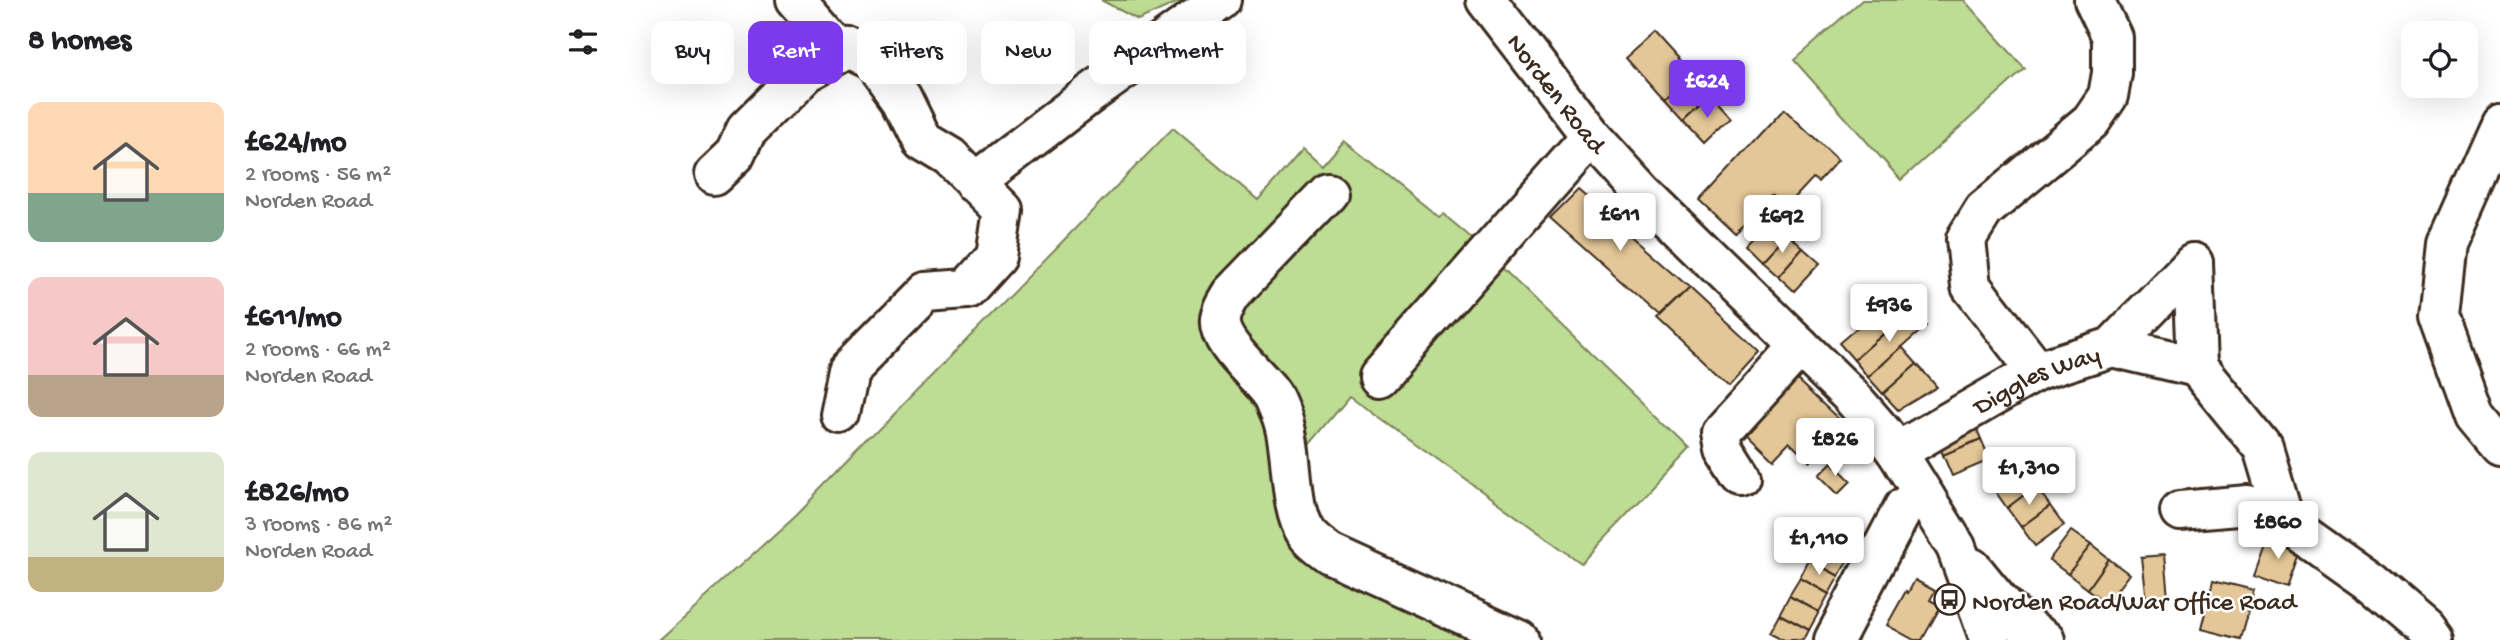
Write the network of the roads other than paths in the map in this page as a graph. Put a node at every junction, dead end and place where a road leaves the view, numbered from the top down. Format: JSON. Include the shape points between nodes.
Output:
{"nodes":[{"id":1,"x":795,"y":0,"type":"edge"},
{"id":2,"x":1222,"y":0,"type":"edge"},
{"id":3,"x":1487,"y":0,"type":"edge"},
{"id":4,"x":2094,"y":0,"type":"edge"},
{"id":5,"x":814,"y":21,"type":"edge"},
{"id":6,"x":843,"y":51,"type":"edge"},
{"id":7,"x":793,"y":84,"type":"edge"},
{"id":8,"x":2500,"y":124,"type":"edge"},
{"id":9,"x":1591,"y":136,"type":"junction"},
{"id":10,"x":714,"y":175,"type":"dead end"},
{"id":11,"x":974,"y":183,"type":"junction"},
{"id":12,"x":1328,"y":193,"type":"dead end"},
{"id":13,"x":1800,"y":346,"type":"junction"},
{"id":14,"x":2112,"y":348,"type":"junction"},
{"id":15,"x":2197,"y":367,"type":"junction"},
{"id":16,"x":2037,"y":371,"type":"junction"},
{"id":17,"x":1379,"y":377,"type":"dead end"},
{"id":18,"x":840,"y":414,"type":"dead end"},
{"id":19,"x":2500,"y":446,"type":"edge"},
{"id":20,"x":1897,"y":452,"type":"junction"},
{"id":21,"x":1741,"y":477,"type":"dead end"},
{"id":22,"x":1925,"y":496,"type":"junction"},
{"id":23,"x":2180,"y":511,"type":"dead end"},
{"id":24,"x":2285,"y":522,"type":"junction"},
{"id":25,"x":1956,"y":547,"type":"junction"},
{"id":26,"x":1519,"y":640,"type":"edge"},
{"id":27,"x":1833,"y":640,"type":"edge"},
{"id":28,"x":1990,"y":640,"type":"edge"},
{"id":29,"x":2045,"y":640,"type":"edge"},
{"id":30,"x":2433,"y":640,"type":"edge"}],
"edges":[{"from":1,"to":5,"type":"street"},
{"from":2,"to":11,"type":"street","via":[[1090,93]]},
{"from":3,"to":9,"type":"street","name":"Norden Road"},
{"from":4,"to":16,"type":"street","via":[[2112,37],[2108,96],[2091,121],[1984,209],[1966,239],[1971,286]]},
{"from":6,"to":11,"type":"street","via":[[849,48],[875,61],[902,98],[923,141],[950,157]]},
{"from":7,"to":10,"type":"street","via":[[746,131],[735,155]]},
{"from":8,"to":19,"type":"street","via":[[2447,243],[2438,316],[2475,416]]},
{"from":9,"to":13,"type":"street","name":"Norden Road"},
{"from":9,"to":17,"type":"street"},
{"from":11,"to":18,"type":"street","via":[[1003,210],[996,257],[967,289],[925,292],[849,369]]},
{"from":12,"to":26,"type":"street","via":[[1231,294],[1220,319],[1221,332],[1272,394],[1283,419],[1298,516],[1306,533],[1330,554]]},
{"from":13,"to":20,"type":"street","name":"Norden Road","via":[[1849,394]]},
{"from":13,"to":21,"type":"street","via":[[1721,433],[1724,450]]},
{"from":14,"to":15,"type":"street"},
{"from":14,"to":15,"type":"street","name":"Diggles Way","via":[[2193,263]]},
{"from":14,"to":16,"type":"street","name":"Diggles Way"},
{"from":15,"to":24,"type":"street","via":[[2263,448]]},
{"from":16,"to":20,"type":"street","name":"Diggles Way"},
{"from":20,"to":22,"type":"street","name":"Norden Road"},
{"from":22,"to":25,"type":"street","name":"Norden Road"},
{"from":22,"to":27,"type":"street","via":[[1904,507]]},
{"from":23,"to":24,"type":"street","via":[[2248,505]]},
{"from":24,"to":30,"type":"street","via":[[2371,583]]},
{"from":25,"to":28,"type":"street","name":"Norden Road"},
{"from":25,"to":29,"type":"street","via":[[1995,598]]}]}
